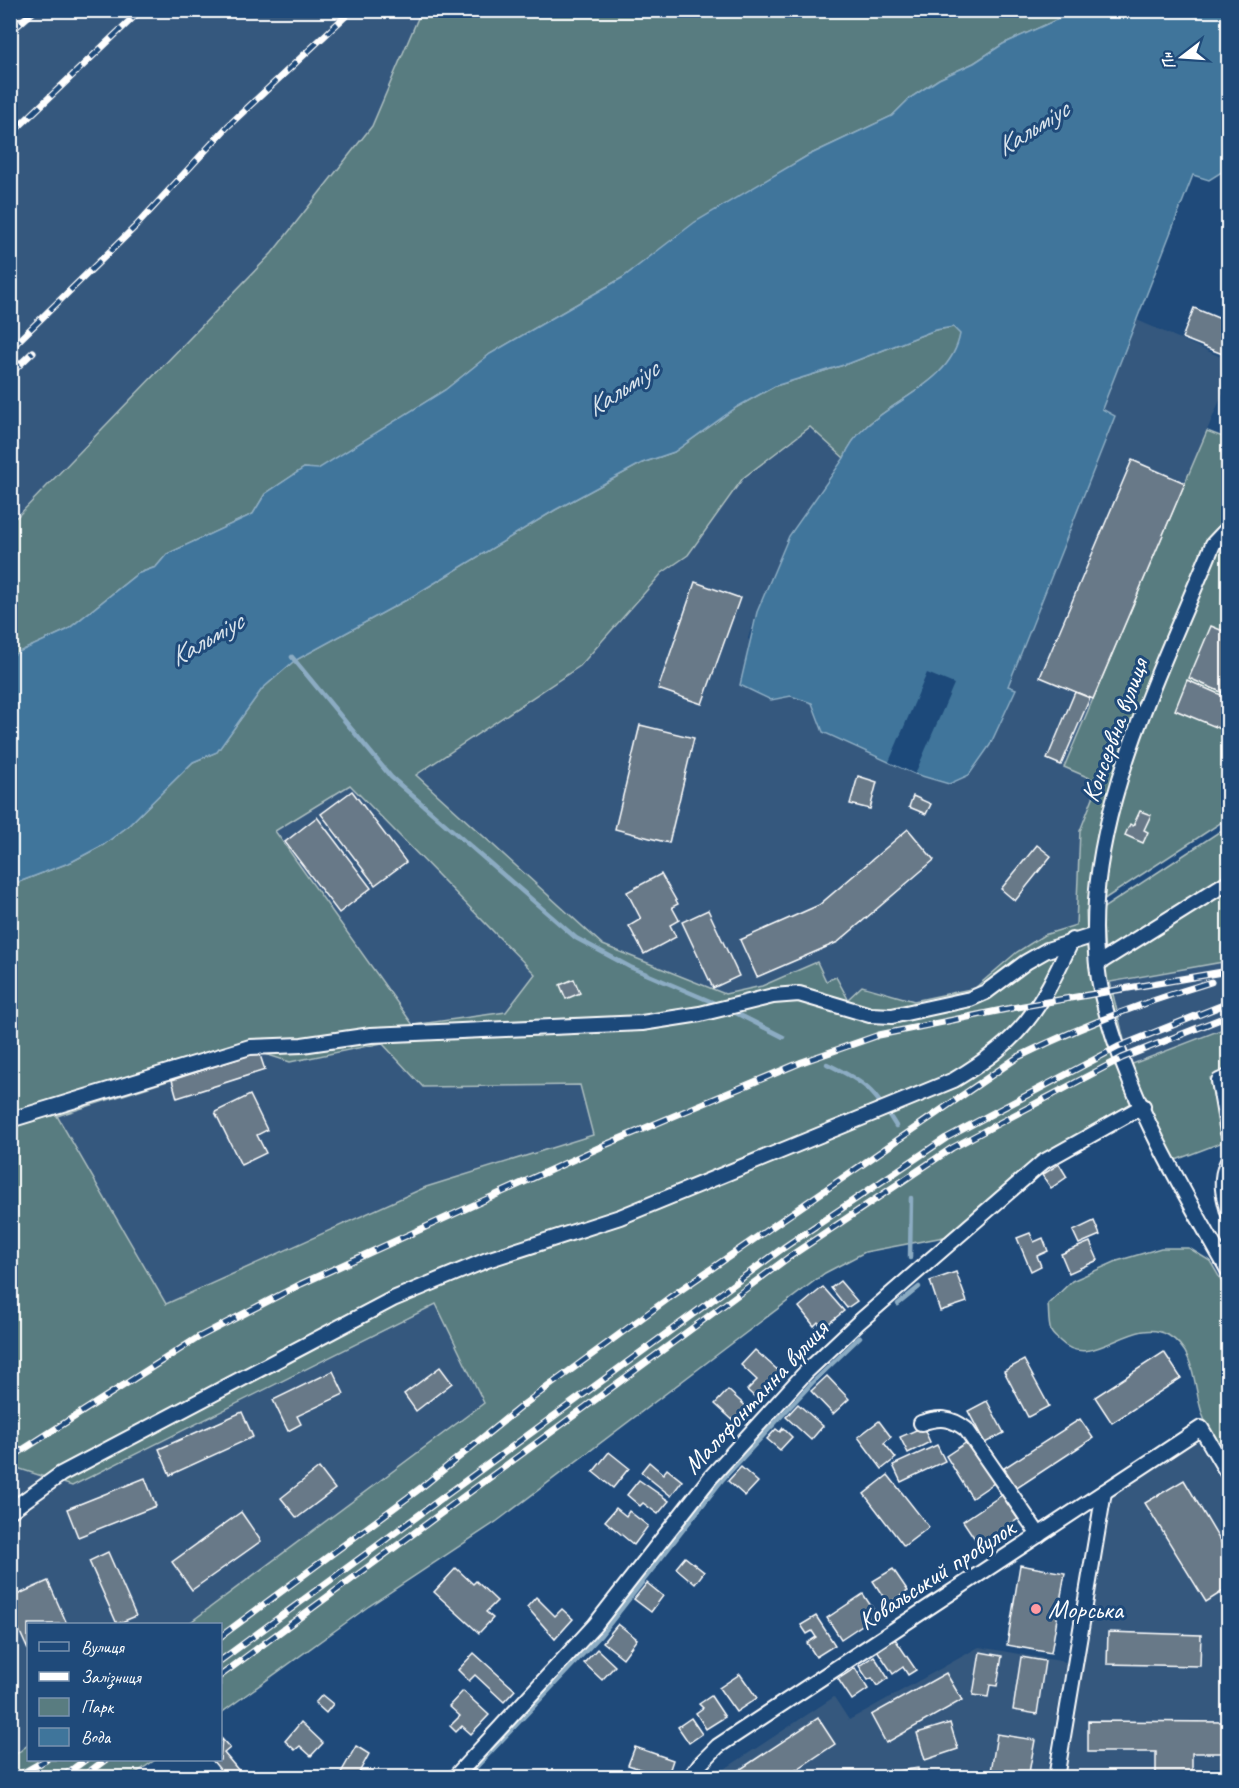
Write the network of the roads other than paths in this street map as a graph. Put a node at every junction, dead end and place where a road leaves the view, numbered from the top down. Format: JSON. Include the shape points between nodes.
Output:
{"nodes":[{"id":1,"x":1228,"y":528,"type":"edge"},
{"id":2,"x":1213,"y":544,"type":"junction"},
{"id":3,"x":1228,"y":544,"type":"edge"},
{"id":4,"x":1228,"y":882,"type":"edge"},
{"id":5,"x":1095,"y":935,"type":"junction"},
{"id":6,"x":1072,"y":940,"type":"junction"},
{"id":7,"x":1097,"y":964,"type":"junction"},
{"id":8,"x":1224,"y":1079,"type":"edge"},
{"id":9,"x":1143,"y":1106,"type":"junction"},
{"id":10,"x":10,"y":1120,"type":"edge"},
{"id":11,"x":1228,"y":1133,"type":"edge"},
{"id":12,"x":1228,"y":1161,"type":"edge"},
{"id":13,"x":1228,"y":1212,"type":"edge"},
{"id":14,"x":1226,"y":1259,"type":"edge"},
{"id":15,"x":921,"y":1423,"type":"dead end"},
{"id":16,"x":1228,"y":1474,"type":"edge"},
{"id":17,"x":1104,"y":1492,"type":"junction"},
{"id":18,"x":10,"y":1511,"type":"edge"},
{"id":19,"x":1039,"y":1535,"type":"junction"},
{"id":20,"x":453,"y":1778,"type":"edge"},
{"id":21,"x":690,"y":1778,"type":"edge"},
{"id":22,"x":1056,"y":1778,"type":"edge"}],
"edges":[{"from":1,"to":2,"type":"street","name":"Консервна вулиця"},
{"from":2,"to":3,"type":"street"},
{"from":2,"to":5,"type":"street","name":"Консервна вулиця","via":[[1144,712],[1107,820],[1098,865]]},
{"from":4,"to":7,"type":"street"},
{"from":5,"to":6,"type":"street"},
{"from":5,"to":7,"type":"street","name":"Консервна вулиця"},
{"from":6,"to":10,"type":"street","via":[[1026,962],[986,992],[892,1016],[870,1015],[799,994],[739,1002],[700,1014],[642,1023],[371,1035],[302,1045],[250,1047]]},
{"from":6,"to":18,"type":"street","via":[[1045,998],[1019,1033],[987,1060],[954,1080],[620,1217],[487,1260],[393,1299],[61,1473]]},
{"from":7,"to":9,"type":"street","name":"Консервна вулиця","via":[[1111,1026]]},
{"from":8,"to":11,"type":"street"},
{"from":9,"to":14,"type":"street","name":"Консервна вулиця","via":[[1190,1203]]},
{"from":9,"to":20,"type":"street","name":"Малофонтанна вулиця","via":[[1043,1162],[805,1373],[710,1478],[595,1625]]},
{"from":12,"to":13,"type":"street","via":[[1222,1193]]},
{"from":15,"to":19,"type":"street","via":[[938,1418],[955,1420],[966,1429]]},
{"from":16,"to":17,"type":"street","name":"Ковальський провулок","via":[[1201,1428]]},
{"from":17,"to":19,"type":"street","name":"Ковальський провулок"},
{"from":17,"to":22,"type":"street"},
{"from":19,"to":21,"type":"street","name":"Ковальський провулок","via":[[718,1746]]}]}
